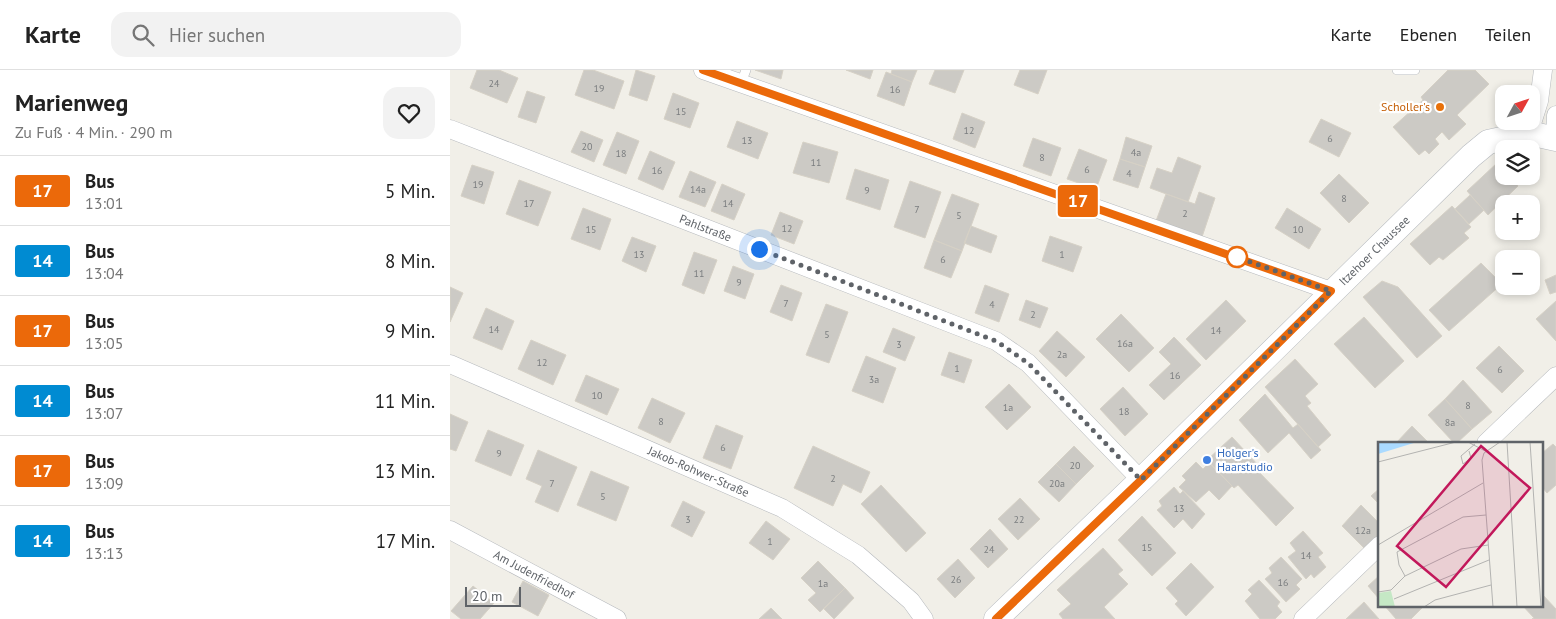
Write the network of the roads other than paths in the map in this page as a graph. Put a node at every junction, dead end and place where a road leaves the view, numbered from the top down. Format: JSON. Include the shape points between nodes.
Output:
{"nodes":[{"id":1,"x":703,"y":70,"type":"edge"},
{"id":2,"x":1397,"y":70,"type":"edge"},
{"id":3,"x":1415,"y":70,"type":"edge"},
{"id":4,"x":1542,"y":70,"type":"edge"},
{"id":5,"x":744,"y":77,"type":"edge"},
{"id":6,"x":1556,"y":115,"type":"edge"},
{"id":7,"x":450,"y":129,"type":"edge"},
{"id":8,"x":1529,"y":133,"type":"junction"},
{"id":9,"x":1556,"y":139,"type":"edge"},
{"id":10,"x":1331,"y":291,"type":"junction"},
{"id":11,"x":450,"y":364,"type":"edge"},
{"id":12,"x":1556,"y":376,"type":"edge"},
{"id":13,"x":1487,"y":442,"type":"edge"},
{"id":14,"x":1141,"y":480,"type":"junction"},
{"id":15,"x":450,"y":530,"type":"edge"},
{"id":16,"x":1378,"y":547,"type":"edge"},
{"id":17,"x":617,"y":619,"type":"edge"},
{"id":18,"x":924,"y":619,"type":"edge"},
{"id":19,"x":996,"y":619,"type":"edge"},
{"id":20,"x":1303,"y":619,"type":"edge"}],
"edges":[{"from":1,"to":5,"type":"street"},
{"from":2,"to":3,"type":"lane"},
{"from":4,"to":8,"type":"street"},
{"from":5,"to":10,"type":"street"},
{"from":6,"to":9,"type":"street"},
{"from":7,"to":14,"type":"street","name":"Pahlstraße","via":[[996,341],[1028,363]]},
{"from":8,"to":9,"type":"street","name":"Itzehoer Chaussee"},
{"from":8,"to":10,"type":"street","name":"Itzehoer Chaussee","via":[[1488,142],[1470,156]]},
{"from":10,"to":14,"type":"street","name":"Itzehoer Chaussee"},
{"from":11,"to":18,"type":"street","name":"Jakob-Rohwer-Straße","via":[[782,508],[858,555],[911,601]]},
{"from":12,"to":13,"type":"street"},
{"from":14,"to":19,"type":"street","name":"Itzehoer Chaussee"},
{"from":15,"to":17,"type":"street","name":"Am Judenfriedhof"},
{"from":16,"to":20,"type":"street"}]}
